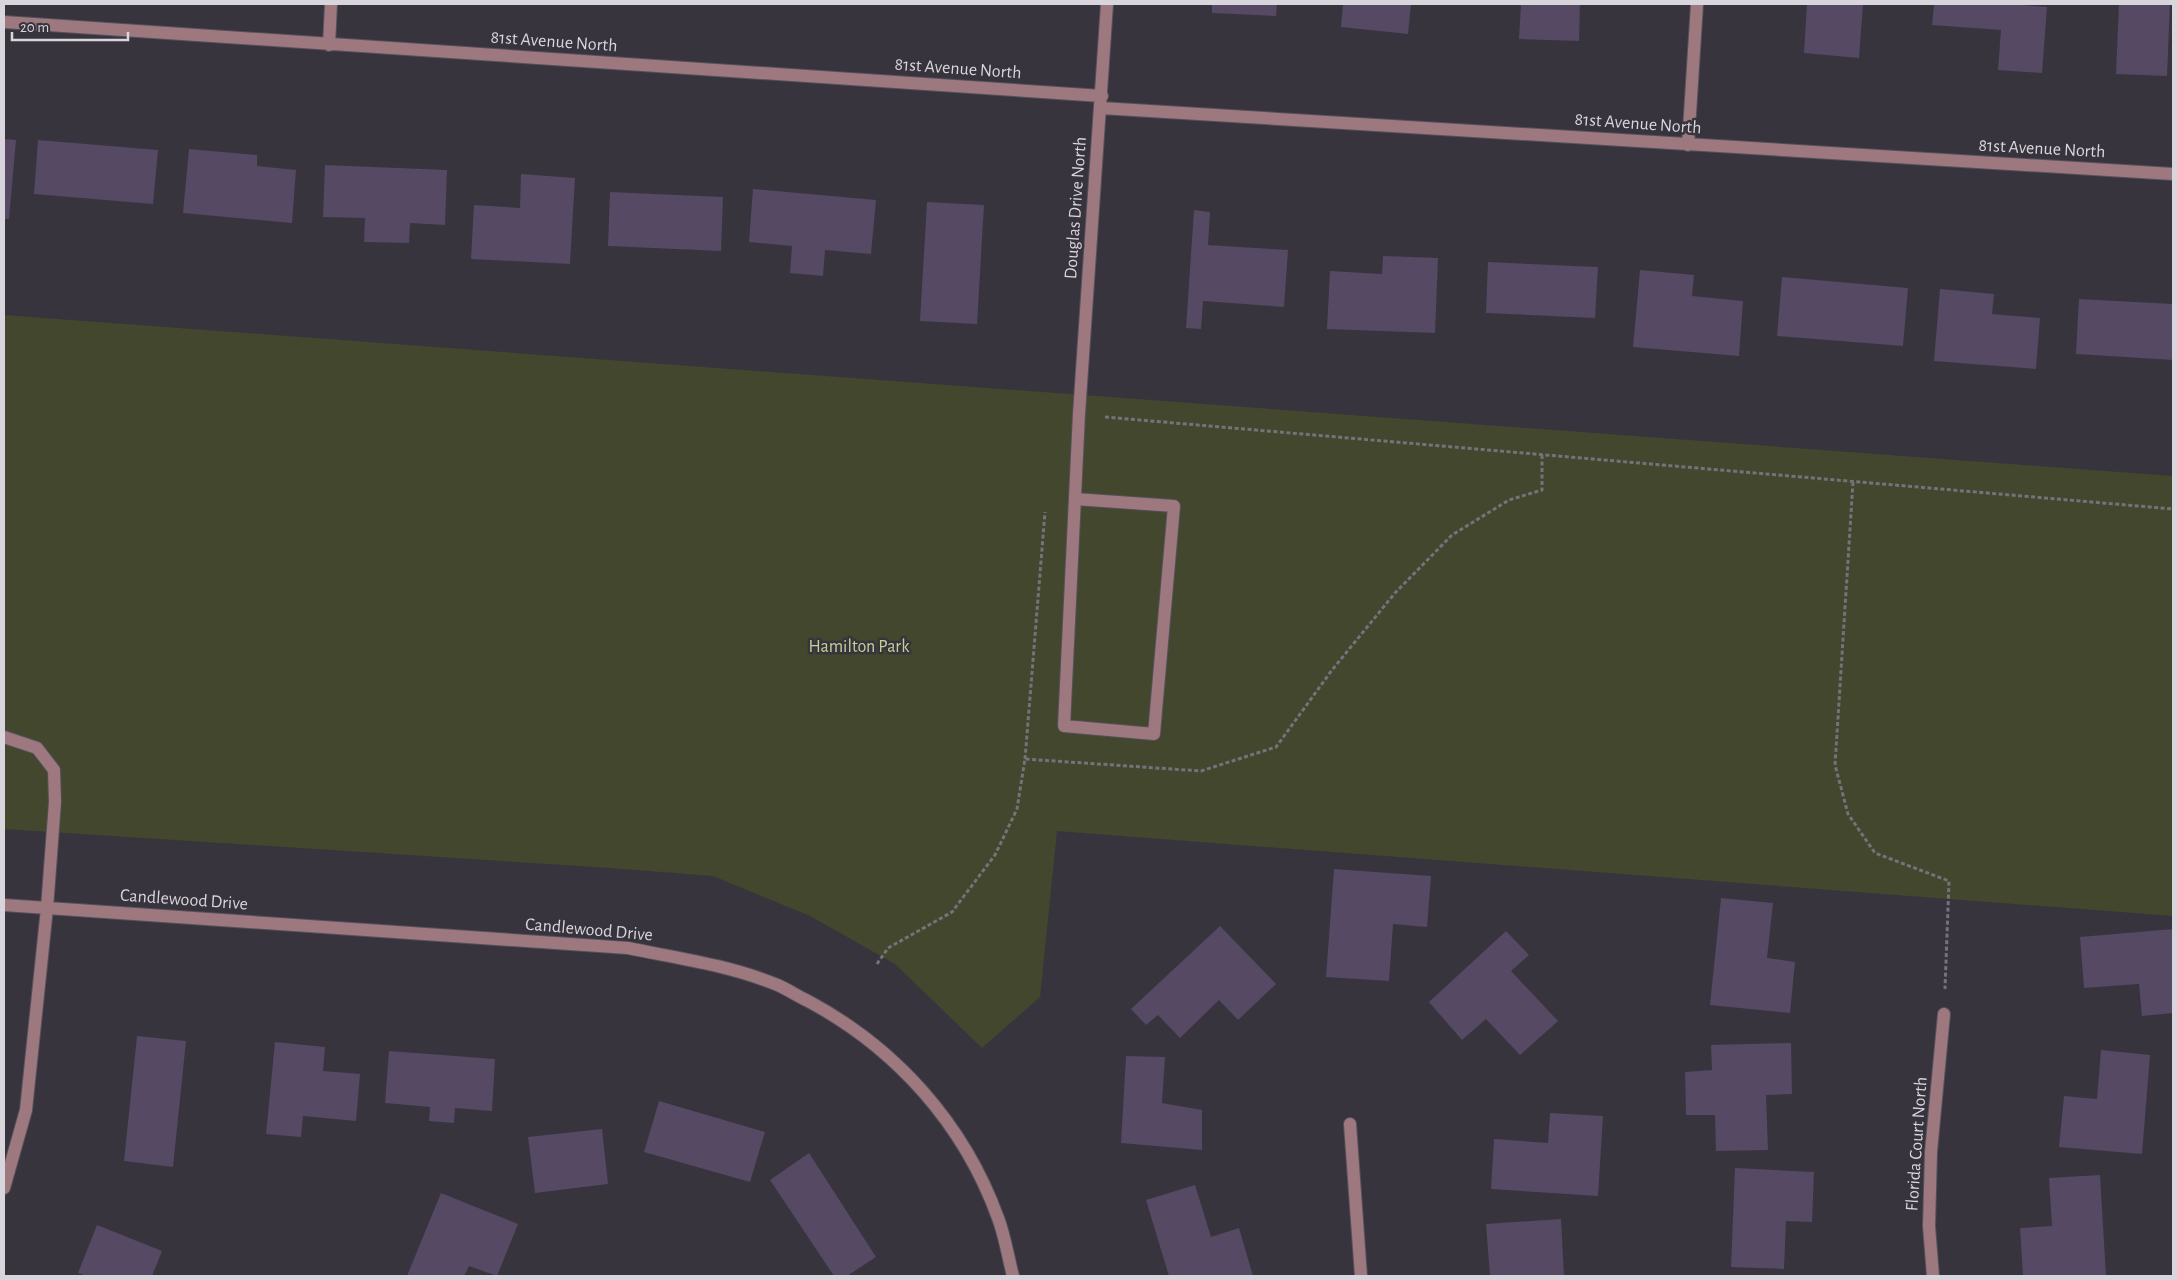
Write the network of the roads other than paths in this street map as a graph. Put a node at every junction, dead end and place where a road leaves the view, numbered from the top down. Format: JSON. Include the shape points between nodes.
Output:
{"nodes":[{"id":1,"x":331,"y":4,"type":"edge"},
{"id":2,"x":1107,"y":4,"type":"edge"},
{"id":3,"x":1697,"y":4,"type":"edge"},
{"id":4,"x":4,"y":22,"type":"edge"},
{"id":5,"x":329,"y":44,"type":"junction"},
{"id":6,"x":1101,"y":102,"type":"junction"},
{"id":7,"x":1688,"y":145,"type":"junction"},
{"id":8,"x":2173,"y":174,"type":"edge"},
{"id":9,"x":1075,"y":499,"type":"junction"},
{"id":10,"x":4,"y":737,"type":"edge"},
{"id":11,"x":4,"y":905,"type":"edge"},
{"id":12,"x":47,"y":908,"type":"junction"},
{"id":13,"x":1944,"y":1014,"type":"road end"},
{"id":14,"x":1350,"y":1124,"type":"dead end"},
{"id":15,"x":4,"y":1188,"type":"edge"},
{"id":16,"x":1013,"y":1276,"type":"edge"},
{"id":17,"x":1361,"y":1276,"type":"edge"},
{"id":18,"x":1933,"y":1276,"type":"edge"}],
"edges":[{"from":1,"to":5,"type":"street"},
{"from":2,"to":6,"type":"street","name":"Douglas Drive North"},
{"from":3,"to":7,"type":"street"},
{"from":4,"to":5,"type":"street","name":"81st Avenue North"},
{"from":5,"to":6,"type":"street","name":"81st Avenue North"},
{"from":6,"to":7,"type":"street","name":"81st Avenue North"},
{"from":6,"to":9,"type":"street","name":"Douglas Drive North"},
{"from":7,"to":8,"type":"street","name":"81st Avenue North"},
{"from":9,"to":9,"type":"street","name":"Douglas Drive North","via":[[1064,726],[1154,734],[1174,506]]},
{"from":10,"to":12,"type":"street","via":[[37,748],[54,770]]},
{"from":11,"to":12,"type":"street","name":"Candlewood Drive"},
{"from":12,"to":15,"type":"street","via":[[26,1110]]},
{"from":12,"to":16,"type":"street","name":"Candlewood Drive","via":[[628,948],[718,966],[775,984],[826,1011],[874,1044],[920,1086],[965,1146],[998,1218]]},
{"from":13,"to":18,"type":"street","name":"Florida Court North","via":[[1931,1152],[1929,1226]]},
{"from":14,"to":17,"type":"street"}]}
